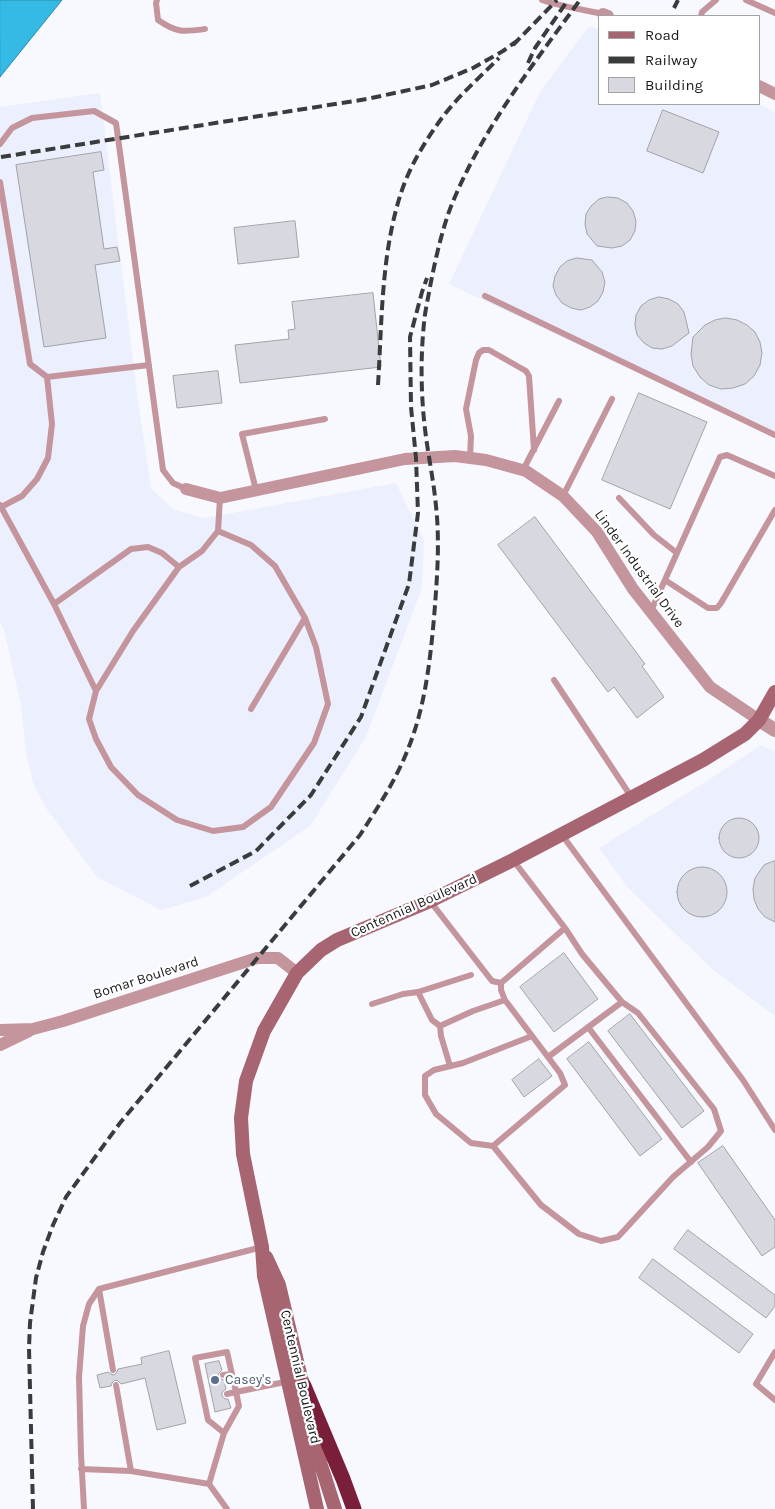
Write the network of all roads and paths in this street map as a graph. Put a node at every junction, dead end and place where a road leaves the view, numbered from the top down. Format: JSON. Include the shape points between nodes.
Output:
{"nodes":[{"id":1,"x":158,"y":0,"type":"edge"},
{"id":2,"x":542,"y":0,"type":"edge"},
{"id":3,"x":716,"y":0,"type":"edge"},
{"id":4,"x":746,"y":0,"type":"edge"},
{"id":5,"x":775,"y":13,"type":"edge"},
{"id":6,"x":605,"y":15,"type":"edge"},
{"id":7,"x":701,"y":15,"type":"edge"},
{"id":8,"x":206,"y":29,"type":"dead end"},
{"id":9,"x":760,"y":86,"type":"edge"},
{"id":10,"x":775,"y":94,"type":"edge"},
{"id":11,"x":0,"y":144,"type":"edge"},
{"id":12,"x":0,"y":182,"type":"edge"},
{"id":13,"x":485,"y":296,"type":"dead end"},
{"id":14,"x":149,"y":365,"type":"junction"},
{"id":15,"x":47,"y":377,"type":"junction"},
{"id":16,"x":612,"y":400,"type":"dead end"},
{"id":17,"x":559,"y":401,"type":"dead end"},
{"id":18,"x":325,"y":419,"type":"dead end"},
{"id":19,"x":775,"y":435,"type":"edge"},
{"id":20,"x":534,"y":450,"type":"junction"},
{"id":21,"x":470,"y":458,"type":"junction"},
{"id":22,"x":523,"y":470,"type":"junction"},
{"id":23,"x":775,"y":476,"type":"edge"},
{"id":24,"x":186,"y":489,"type":"joint"},
{"id":25,"x":256,"y":490,"type":"junction"},
{"id":26,"x":563,"y":496,"type":"junction"},
{"id":27,"x":220,"y":498,"type":"junction"},
{"id":28,"x":619,"y":498,"type":"dead end"},
{"id":29,"x":1,"y":506,"type":"edge"},
{"id":30,"x":775,"y":510,"type":"edge"},
{"id":31,"x":218,"y":531,"type":"junction"},
{"id":32,"x":678,"y":553,"type":"junction"},
{"id":33,"x":179,"y":567,"type":"junction"},
{"id":34,"x":665,"y":580,"type":"junction"},
{"id":35,"x":54,"y":604,"type":"junction"},
{"id":36,"x":651,"y":611,"type":"junction"},
{"id":37,"x":305,"y":618,"type":"junction"},
{"id":38,"x":554,"y":680,"type":"dead end"},
{"id":39,"x":96,"y":691,"type":"junction"},
{"id":40,"x":775,"y":692,"type":"edge"},
{"id":41,"x":251,"y":709,"type":"dead end"},
{"id":42,"x":759,"y":720,"type":"junction"},
{"id":43,"x":775,"y":730,"type":"edge"},
{"id":44,"x":632,"y":798,"type":"junction"},
{"id":45,"x":562,"y":835,"type":"junction"},
{"id":46,"x":513,"y":860,"type":"junction"},
{"id":47,"x":430,"y":900,"type":"junction"},
{"id":48,"x":565,"y":928,"type":"junction"},
{"id":49,"x":297,"y":973,"type":"junction"},
{"id":50,"x":471,"y":975,"type":"dead end"},
{"id":51,"x":501,"y":982,"type":"junction"},
{"id":52,"x":418,"y":992,"type":"junction"},
{"id":53,"x":505,"y":1000,"type":"junction"},
{"id":54,"x":622,"y":1002,"type":"junction"},
{"id":55,"x":372,"y":1004,"type":"dead end"},
{"id":56,"x":440,"y":1026,"type":"junction"},
{"id":57,"x":588,"y":1027,"type":"junction"},
{"id":58,"x":34,"y":1029,"type":"junction"},
{"id":59,"x":0,"y":1030,"type":"edge"},
{"id":60,"x":532,"y":1036,"type":"junction"},
{"id":61,"x":0,"y":1045,"type":"edge"},
{"id":62,"x":548,"y":1057,"type":"junction"},
{"id":63,"x":450,"y":1066,"type":"junction"},
{"id":64,"x":775,"y":1130,"type":"edge"},
{"id":65,"x":493,"y":1146,"type":"junction"},
{"id":66,"x":691,"y":1162,"type":"junction"},
{"id":67,"x":262,"y":1247,"type":"junction"},
{"id":68,"x":99,"y":1289,"type":"junction"},
{"id":69,"x":775,"y":1352,"type":"edge"},
{"id":70,"x":114,"y":1370,"type":"dead end"},
{"id":71,"x":232,"y":1374,"type":"junction"},
{"id":72,"x":223,"y":1375,"type":"dead end"},
{"id":73,"x":208,"y":1378,"type":"dead end"},
{"id":74,"x":199,"y":1380,"type":"junction"},
{"id":75,"x":298,"y":1382,"type":"junction"},
{"id":76,"x":116,"y":1385,"type":"dead end"},
{"id":77,"x":236,"y":1392,"type":"junction"},
{"id":78,"x":227,"y":1394,"type":"dead end"},
{"id":79,"x":212,"y":1397,"type":"dead end"},
{"id":80,"x":203,"y":1400,"type":"junction"},
{"id":81,"x":775,"y":1400,"type":"edge"},
{"id":82,"x":224,"y":1433,"type":"junction"},
{"id":83,"x":81,"y":1469,"type":"junction"},
{"id":84,"x":131,"y":1471,"type":"junction"},
{"id":85,"x":209,"y":1484,"type":"junction"},
{"id":86,"x":84,"y":1509,"type":"edge"},
{"id":87,"x":228,"y":1509,"type":"edge"},
{"id":88,"x":317,"y":1509,"type":"edge"},
{"id":89,"x":335,"y":1509,"type":"edge"},
{"id":90,"x":354,"y":1509,"type":"edge"}],
"edges":[{"from":1,"to":8,"type":"lane","via":[[158,20],[170,28],[185,32]]},
{"from":2,"to":6,"type":"lane"},
{"from":3,"to":7,"type":"lane"},
{"from":4,"to":5,"type":"lane"},
{"from":9,"to":10,"type":"street"},
{"from":11,"to":14,"type":"lane","via":[[12,128],[32,118],[94,111],[116,123]]},
{"from":12,"to":15,"type":"lane","via":[[30,364]]},
{"from":13,"to":19,"type":"lane"},
{"from":14,"to":15,"type":"lane"},
{"from":14,"to":24,"type":"lane","via":[[163,470],[173,483]]},
{"from":15,"to":29,"type":"lane","via":[[52,424],[48,458],[37,479],[22,496]]},
{"from":16,"to":26,"type":"lane"},
{"from":17,"to":20,"type":"lane"},
{"from":18,"to":25,"type":"lane","via":[[242,434]]},
{"from":20,"to":21,"type":"lane","via":[[529,376],[526,371],[489,350],[483,350],[476,360],[466,410],[471,436]]},
{"from":20,"to":22,"type":"lane"},
{"from":21,"to":22,"type":"street","name":"Linder Industrial Drive"},
{"from":21,"to":25,"type":"street","name":"Linder Industrial Drive","via":[[405,459]]},
{"from":22,"to":26,"type":"street","name":"Linder Industrial Drive"},
{"from":23,"to":32,"type":"lane","via":[[727,455],[722,456]]},
{"from":24,"to":27,"type":"street","name":"Linder Industrial Drive"},
{"from":25,"to":27,"type":"street","name":"Linder Industrial Drive"},
{"from":26,"to":36,"type":"street","name":"Linder Industrial Drive","via":[[597,532]]},
{"from":27,"to":31,"type":"lane"},
{"from":28,"to":32,"type":"lane","via":[[654,535]]},
{"from":29,"to":35,"type":"lane"},
{"from":30,"to":34,"type":"lane","via":[[717,608],[708,608]]},
{"from":31,"to":33,"type":"lane","via":[[202,551]]},
{"from":31,"to":37,"type":"lane","via":[[251,544],[276,566]]},
{"from":32,"to":34,"type":"lane"},
{"from":33,"to":35,"type":"lane","via":[[162,553],[148,547],[131,549]]},
{"from":33,"to":39,"type":"lane","via":[[133,631]]},
{"from":34,"to":36,"type":"lane"},
{"from":35,"to":39,"type":"lane"},
{"from":36,"to":42,"type":"street","name":"Linder Industrial Drive","via":[[710,687]]},
{"from":37,"to":39,"type":"lane","via":[[316,647],[328,704],[314,743],[271,807],[243,827],[213,831],[177,820],[138,795],[111,767],[96,739],[89,719]]},
{"from":37,"to":41,"type":"lane"},
{"from":38,"to":44,"type":"lane"},
{"from":40,"to":42,"type":"main road","name":"Centennial Boulevard"},
{"from":42,"to":43,"type":"street"},
{"from":42,"to":44,"type":"main road","name":"Centennial Boulevard","via":[[745,734],[703,760]]},
{"from":44,"to":45,"type":"main road","name":"Centennial Boulevard"},
{"from":45,"to":46,"type":"main road","name":"Centennial Boulevard"},
{"from":45,"to":64,"type":"lane","via":[[743,1080]]},
{"from":46,"to":47,"type":"main road","name":"Centennial Boulevard"},
{"from":46,"to":48,"type":"lane"},
{"from":47,"to":49,"type":"main road","name":"Centennial Boulevard","via":[[337,940]]},
{"from":47,"to":51,"type":"lane","via":[[492,981]]},
{"from":48,"to":51,"type":"lane"},
{"from":48,"to":54,"type":"lane"},
{"from":49,"to":58,"type":"street","name":"Bomar Boulevard","via":[[278,958],[257,958]]},
{"from":49,"to":67,"type":"main road","name":"Centennial Boulevard","via":[[264,1030],[246,1081],[241,1118],[244,1154]]},
{"from":50,"to":52,"type":"lane"},
{"from":51,"to":53,"type":"lane"},
{"from":52,"to":55,"type":"lane"},
{"from":52,"to":56,"type":"lane","via":[[432,1020]]},
{"from":53,"to":56,"type":"lane"},
{"from":53,"to":60,"type":"lane"},
{"from":54,"to":57,"type":"lane"},
{"from":54,"to":66,"type":"lane","via":[[638,1013],[714,1109],[721,1131]]},
{"from":56,"to":63,"type":"lane"},
{"from":57,"to":62,"type":"lane"},
{"from":57,"to":66,"type":"lane"},
{"from":58,"to":59,"type":"street","name":"Bomar Boulevard"},
{"from":58,"to":61,"type":"street"},
{"from":60,"to":62,"type":"lane"},
{"from":60,"to":63,"type":"lane"},
{"from":62,"to":65,"type":"lane","via":[[565,1085]]},
{"from":63,"to":65,"type":"lane","via":[[425,1076],[425,1095],[436,1114],[470,1143]]},
{"from":65,"to":66,"type":"lane","via":[[541,1205],[579,1234],[601,1242],[618,1237]]},
{"from":67,"to":68,"type":"lane"},
{"from":67,"to":75,"type":"main road","name":"Centennial Boulevard","via":[[264,1276]]},
{"from":68,"to":70,"type":"lane"},
{"from":68,"to":83,"type":"lane","via":[[89,1304],[83,1326],[79,1377]]},
{"from":69,"to":81,"type":"lane","via":[[756,1384]]},
{"from":71,"to":72,"type":"lane"},
{"from":71,"to":74,"type":"lane","via":[[227,1352],[194,1358]]},
{"from":71,"to":77,"type":"lane"},
{"from":73,"to":74,"type":"lane"},
{"from":74,"to":80,"type":"lane"},
{"from":75,"to":77,"type":"lane"},
{"from":75,"to":88,"type":"main road","name":"Centennial Boulevard"},
{"from":75,"to":89,"type":"main road","name":"Centennial Boulevard"},
{"from":75,"to":90,"type":"highway","via":[[344,1479]]},
{"from":76,"to":84,"type":"lane"},
{"from":77,"to":78,"type":"lane"},
{"from":77,"to":82,"type":"lane","via":[[239,1406]]},
{"from":79,"to":80,"type":"lane"},
{"from":80,"to":82,"type":"lane","via":[[208,1420]]},
{"from":82,"to":85,"type":"lane"},
{"from":83,"to":84,"type":"lane"},
{"from":83,"to":86,"type":"lane"},
{"from":84,"to":85,"type":"lane"},
{"from":85,"to":87,"type":"lane"}]}
